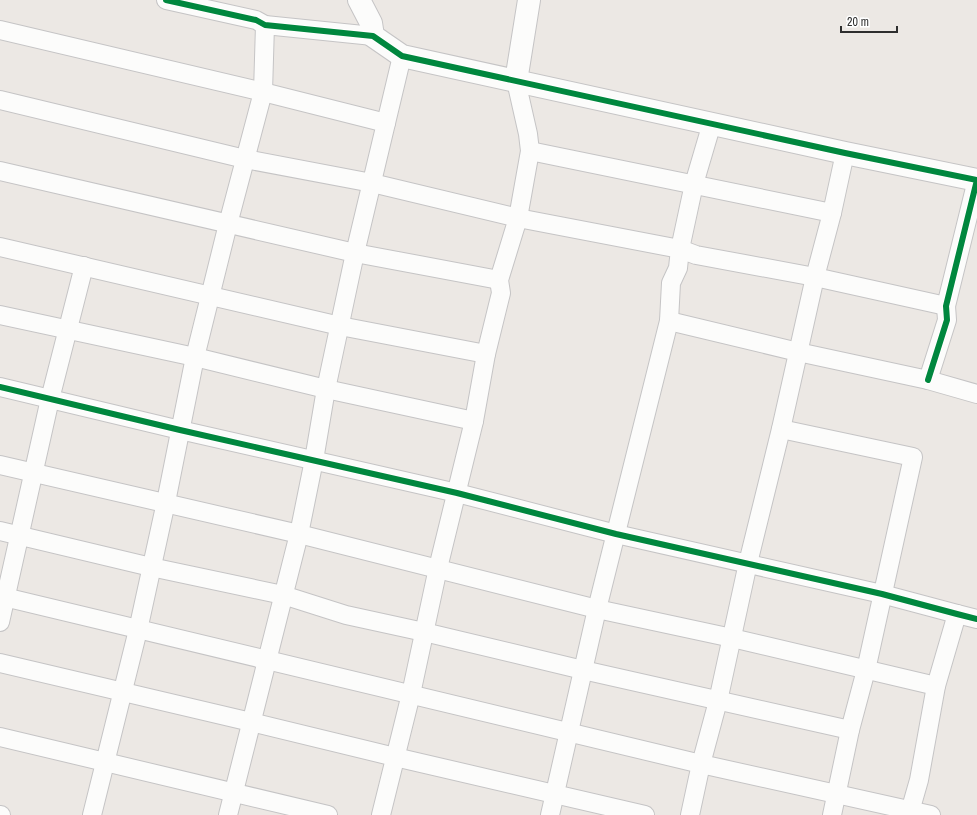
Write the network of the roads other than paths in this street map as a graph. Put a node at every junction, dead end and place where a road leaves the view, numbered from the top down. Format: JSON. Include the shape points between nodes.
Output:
{"nodes":[{"id":1,"x":166,"y":0,"type":"edge"},
{"id":2,"x":359,"y":0,"type":"edge"},
{"id":3,"x":529,"y":0,"type":"edge"},
{"id":4,"x":265,"y":25,"type":"junction"},
{"id":5,"x":0,"y":30,"type":"edge"},
{"id":6,"x":373,"y":36,"type":"junction"},
{"id":7,"x":402,"y":56,"type":"junction"},
{"id":8,"x":516,"y":80,"type":"junction"},
{"id":9,"x":263,"y":92,"type":"junction"},
{"id":10,"x":0,"y":100,"type":"edge"},
{"id":11,"x":386,"y":123,"type":"junction"},
{"id":12,"x":712,"y":123,"type":"junction"},
{"id":13,"x":530,"y":151,"type":"junction"},
{"id":14,"x":845,"y":153,"type":"junction"},
{"id":15,"x":245,"y":159,"type":"junction"},
{"id":16,"x":0,"y":171,"type":"edge"},
{"id":17,"x":977,"y":180,"type":"edge"},
{"id":18,"x":372,"y":182,"type":"junction"},
{"id":19,"x":694,"y":184,"type":"junction"},
{"id":20,"x":832,"y":213,"type":"junction"},
{"id":21,"x":518,"y":218,"type":"junction"},
{"id":22,"x":228,"y":224,"type":"junction"},
{"id":23,"x":0,"y":247,"type":"edge"},
{"id":24,"x":680,"y":249,"type":"junction"},
{"id":25,"x":355,"y":253,"type":"junction"},
{"id":26,"x":84,"y":266,"type":"junction"},
{"id":27,"x":815,"y":277,"type":"junction"},
{"id":28,"x":499,"y":280,"type":"junction"},
{"id":29,"x":210,"y":296,"type":"junction"},
{"id":30,"x":946,"y":306,"type":"junction"},
{"id":31,"x":0,"y":315,"type":"edge"},
{"id":32,"x":669,"y":321,"type":"junction"},
{"id":33,"x":340,"y":326,"type":"junction"},
{"id":34,"x":68,"y":330,"type":"junction"},
{"id":35,"x":798,"y":352,"type":"junction"},
{"id":36,"x":486,"y":354,"type":"junction"},
{"id":37,"x":195,"y":358,"type":"junction"},
{"id":38,"x":928,"y":380,"type":"junction"},
{"id":39,"x":0,"y":387,"type":"edge"},
{"id":40,"x":326,"y":389,"type":"junction"},
{"id":41,"x":977,"y":394,"type":"edge"},
{"id":42,"x":50,"y":398,"type":"junction"},
{"id":43,"x":474,"y":421,"type":"junction"},
{"id":44,"x":781,"y":429,"type":"junction"},
{"id":45,"x":180,"y":430,"type":"junction"},
{"id":46,"x":314,"y":460,"type":"junction"},
{"id":47,"x":0,"y":465,"type":"edge"},
{"id":48,"x":33,"y":472,"type":"junction"},
{"id":49,"x":457,"y":493,"type":"junction"},
{"id":50,"x":166,"y":502,"type":"junction"},
{"id":51,"x":0,"y":531,"type":"edge"},
{"id":52,"x":299,"y":534,"type":"junction"},
{"id":53,"x":616,"y":534,"type":"junction"},
{"id":54,"x":19,"y":536,"type":"junction"},
{"id":55,"x":748,"y":563,"type":"junction"},
{"id":56,"x":151,"y":567,"type":"junction"},
{"id":57,"x":438,"y":568,"type":"junction"},
{"id":58,"x":882,"y":594,"type":"junction"},
{"id":59,"x":283,"y":595,"type":"junction"},
{"id":60,"x":3,"y":596,"type":"edge"},
{"id":61,"x":597,"y":610,"type":"junction"},
{"id":62,"x":957,"y":614,"type":"junction"},
{"id":63,"x":977,"y":618,"type":"edge"},
{"id":64,"x":0,"y":622,"type":"edge"},
{"id":65,"x":138,"y":630,"type":"junction"},
{"id":66,"x":424,"y":632,"type":"junction"},
{"id":67,"x":732,"y":638,"type":"junction"},
{"id":68,"x":266,"y":660,"type":"junction"},
{"id":69,"x":0,"y":663,"type":"edge"},
{"id":70,"x":583,"y":670,"type":"junction"},
{"id":71,"x":866,"y":670,"type":"junction"},
{"id":72,"x":936,"y":686,"type":"junction"},
{"id":73,"x":123,"y":692,"type":"junction"},
{"id":74,"x":411,"y":694,"type":"junction"},
{"id":75,"x":718,"y":701,"type":"junction"},
{"id":76,"x":251,"y":722,"type":"junction"},
{"id":77,"x":850,"y":730,"type":"junction"},
{"id":78,"x":569,"y":733,"type":"junction"},
{"id":79,"x":0,"y":737,"type":"edge"},
{"id":80,"x":395,"y":757,"type":"junction"},
{"id":81,"x":106,"y":761,"type":"junction"},
{"id":82,"x":701,"y":764,"type":"junction"},
{"id":83,"x":234,"y":792,"type":"junction"},
{"id":84,"x":837,"y":794,"type":"junction"},
{"id":85,"x":555,"y":795,"type":"junction"},
{"id":86,"x":909,"y":813,"type":"edge"},
{"id":87,"x":92,"y":815,"type":"edge"},
{"id":88,"x":228,"y":815,"type":"edge"},
{"id":89,"x":328,"y":815,"type":"edge"},
{"id":90,"x":381,"y":815,"type":"edge"},
{"id":91,"x":550,"y":815,"type":"edge"},
{"id":92,"x":645,"y":815,"type":"edge"},
{"id":93,"x":690,"y":815,"type":"edge"},
{"id":94,"x":832,"y":815,"type":"edge"},
{"id":95,"x":931,"y":815,"type":"edge"}],
"edges":[{"from":1,"to":4,"type":"street","via":[[256,20]]},
{"from":2,"to":6,"type":"street","via":[[371,22]]},
{"from":3,"to":8,"type":"street"},
{"from":4,"to":6,"type":"street"},
{"from":4,"to":9,"type":"street"},
{"from":5,"to":9,"type":"street"},
{"from":6,"to":7,"type":"street"},
{"from":7,"to":8,"type":"street"},
{"from":7,"to":11,"type":"street"},
{"from":8,"to":12,"type":"street"},
{"from":8,"to":13,"type":"street"},
{"from":9,"to":11,"type":"street"},
{"from":9,"to":15,"type":"street"},
{"from":10,"to":15,"type":"street"},
{"from":11,"to":18,"type":"street"},
{"from":12,"to":14,"type":"street"},
{"from":12,"to":19,"type":"street"},
{"from":13,"to":19,"type":"street"},
{"from":13,"to":21,"type":"street"},
{"from":14,"to":17,"type":"street"},
{"from":14,"to":20,"type":"street"},
{"from":15,"to":18,"type":"street"},
{"from":15,"to":22,"type":"street"},
{"from":16,"to":22,"type":"street"},
{"from":17,"to":30,"type":"street"},
{"from":18,"to":21,"type":"street"},
{"from":18,"to":25,"type":"street"},
{"from":19,"to":20,"type":"street"},
{"from":19,"to":24,"type":"street"},
{"from":20,"to":27,"type":"street"},
{"from":21,"to":24,"type":"street"},
{"from":21,"to":28,"type":"street"},
{"from":22,"to":25,"type":"street"},
{"from":22,"to":29,"type":"street"},
{"from":23,"to":26,"type":"street"},
{"from":24,"to":27,"type":"street","via":[[696,255]]},
{"from":24,"to":32,"type":"street","via":[[678,268],[672,283]]},
{"from":25,"to":28,"type":"street"},
{"from":25,"to":33,"type":"street"},
{"from":26,"to":29,"type":"street"},
{"from":26,"to":34,"type":"street"},
{"from":27,"to":30,"type":"street"},
{"from":27,"to":35,"type":"street"},
{"from":28,"to":36,"type":"street","via":[[501,293]]},
{"from":29,"to":33,"type":"street"},
{"from":29,"to":37,"type":"street"},
{"from":30,"to":38,"type":"street","via":[[947,320]]},
{"from":31,"to":34,"type":"street"},
{"from":32,"to":35,"type":"street"},
{"from":32,"to":53,"type":"street"},
{"from":33,"to":36,"type":"street"},
{"from":33,"to":40,"type":"street"},
{"from":34,"to":37,"type":"street"},
{"from":34,"to":42,"type":"street"},
{"from":35,"to":38,"type":"street"},
{"from":35,"to":44,"type":"street"},
{"from":36,"to":43,"type":"street"},
{"from":37,"to":40,"type":"street"},
{"from":37,"to":45,"type":"street"},
{"from":38,"to":41,"type":"street"},
{"from":39,"to":42,"type":"street"},
{"from":40,"to":43,"type":"street"},
{"from":40,"to":46,"type":"street"},
{"from":42,"to":45,"type":"street"},
{"from":42,"to":48,"type":"street"},
{"from":43,"to":49,"type":"street"},
{"from":44,"to":55,"type":"street"},
{"from":44,"to":58,"type":"street","via":[[913,457]]},
{"from":45,"to":46,"type":"street"},
{"from":45,"to":50,"type":"street"},
{"from":46,"to":49,"type":"street"},
{"from":46,"to":52,"type":"street"},
{"from":47,"to":48,"type":"street"},
{"from":48,"to":50,"type":"street"},
{"from":48,"to":54,"type":"street"},
{"from":49,"to":53,"type":"street"},
{"from":49,"to":57,"type":"street"},
{"from":50,"to":52,"type":"street"},
{"from":50,"to":56,"type":"street"},
{"from":51,"to":54,"type":"street"},
{"from":52,"to":57,"type":"street"},
{"from":52,"to":59,"type":"street"},
{"from":53,"to":55,"type":"street"},
{"from":53,"to":61,"type":"street"},
{"from":54,"to":56,"type":"street"},
{"from":54,"to":60,"type":"street"},
{"from":55,"to":58,"type":"street"},
{"from":55,"to":67,"type":"street"},
{"from":56,"to":59,"type":"street"},
{"from":56,"to":65,"type":"street"},
{"from":57,"to":61,"type":"street"},
{"from":57,"to":66,"type":"street"},
{"from":58,"to":62,"type":"street"},
{"from":58,"to":71,"type":"street"},
{"from":59,"to":66,"type":"street","via":[[346,615]]},
{"from":59,"to":68,"type":"street"},
{"from":60,"to":64,"type":"street"},
{"from":60,"to":65,"type":"street"},
{"from":61,"to":67,"type":"street"},
{"from":61,"to":70,"type":"street"},
{"from":62,"to":63,"type":"street"},
{"from":62,"to":72,"type":"street"},
{"from":65,"to":68,"type":"street"},
{"from":65,"to":73,"type":"street"},
{"from":66,"to":70,"type":"street"},
{"from":66,"to":74,"type":"street"},
{"from":67,"to":71,"type":"street"},
{"from":67,"to":75,"type":"street"},
{"from":68,"to":74,"type":"street"},
{"from":68,"to":76,"type":"street"},
{"from":69,"to":73,"type":"street"},
{"from":70,"to":75,"type":"street"},
{"from":70,"to":78,"type":"street"},
{"from":71,"to":72,"type":"street"},
{"from":71,"to":77,"type":"street"},
{"from":72,"to":86,"type":"street","via":[[919,780]]},
{"from":73,"to":76,"type":"street"},
{"from":73,"to":81,"type":"street"},
{"from":74,"to":78,"type":"street"},
{"from":74,"to":80,"type":"street"},
{"from":75,"to":77,"type":"street"},
{"from":75,"to":82,"type":"street"},
{"from":76,"to":80,"type":"street"},
{"from":76,"to":83,"type":"street"},
{"from":77,"to":84,"type":"street"},
{"from":78,"to":82,"type":"street"},
{"from":78,"to":85,"type":"street"},
{"from":79,"to":81,"type":"street"},
{"from":80,"to":85,"type":"street"},
{"from":80,"to":90,"type":"street"},
{"from":81,"to":83,"type":"street"},
{"from":81,"to":87,"type":"street"},
{"from":82,"to":84,"type":"street"},
{"from":82,"to":93,"type":"street"},
{"from":83,"to":88,"type":"street"},
{"from":83,"to":89,"type":"street"},
{"from":84,"to":86,"type":"street"},
{"from":84,"to":94,"type":"street"},
{"from":85,"to":91,"type":"street"},
{"from":85,"to":92,"type":"street"},
{"from":86,"to":95,"type":"street"}]}
